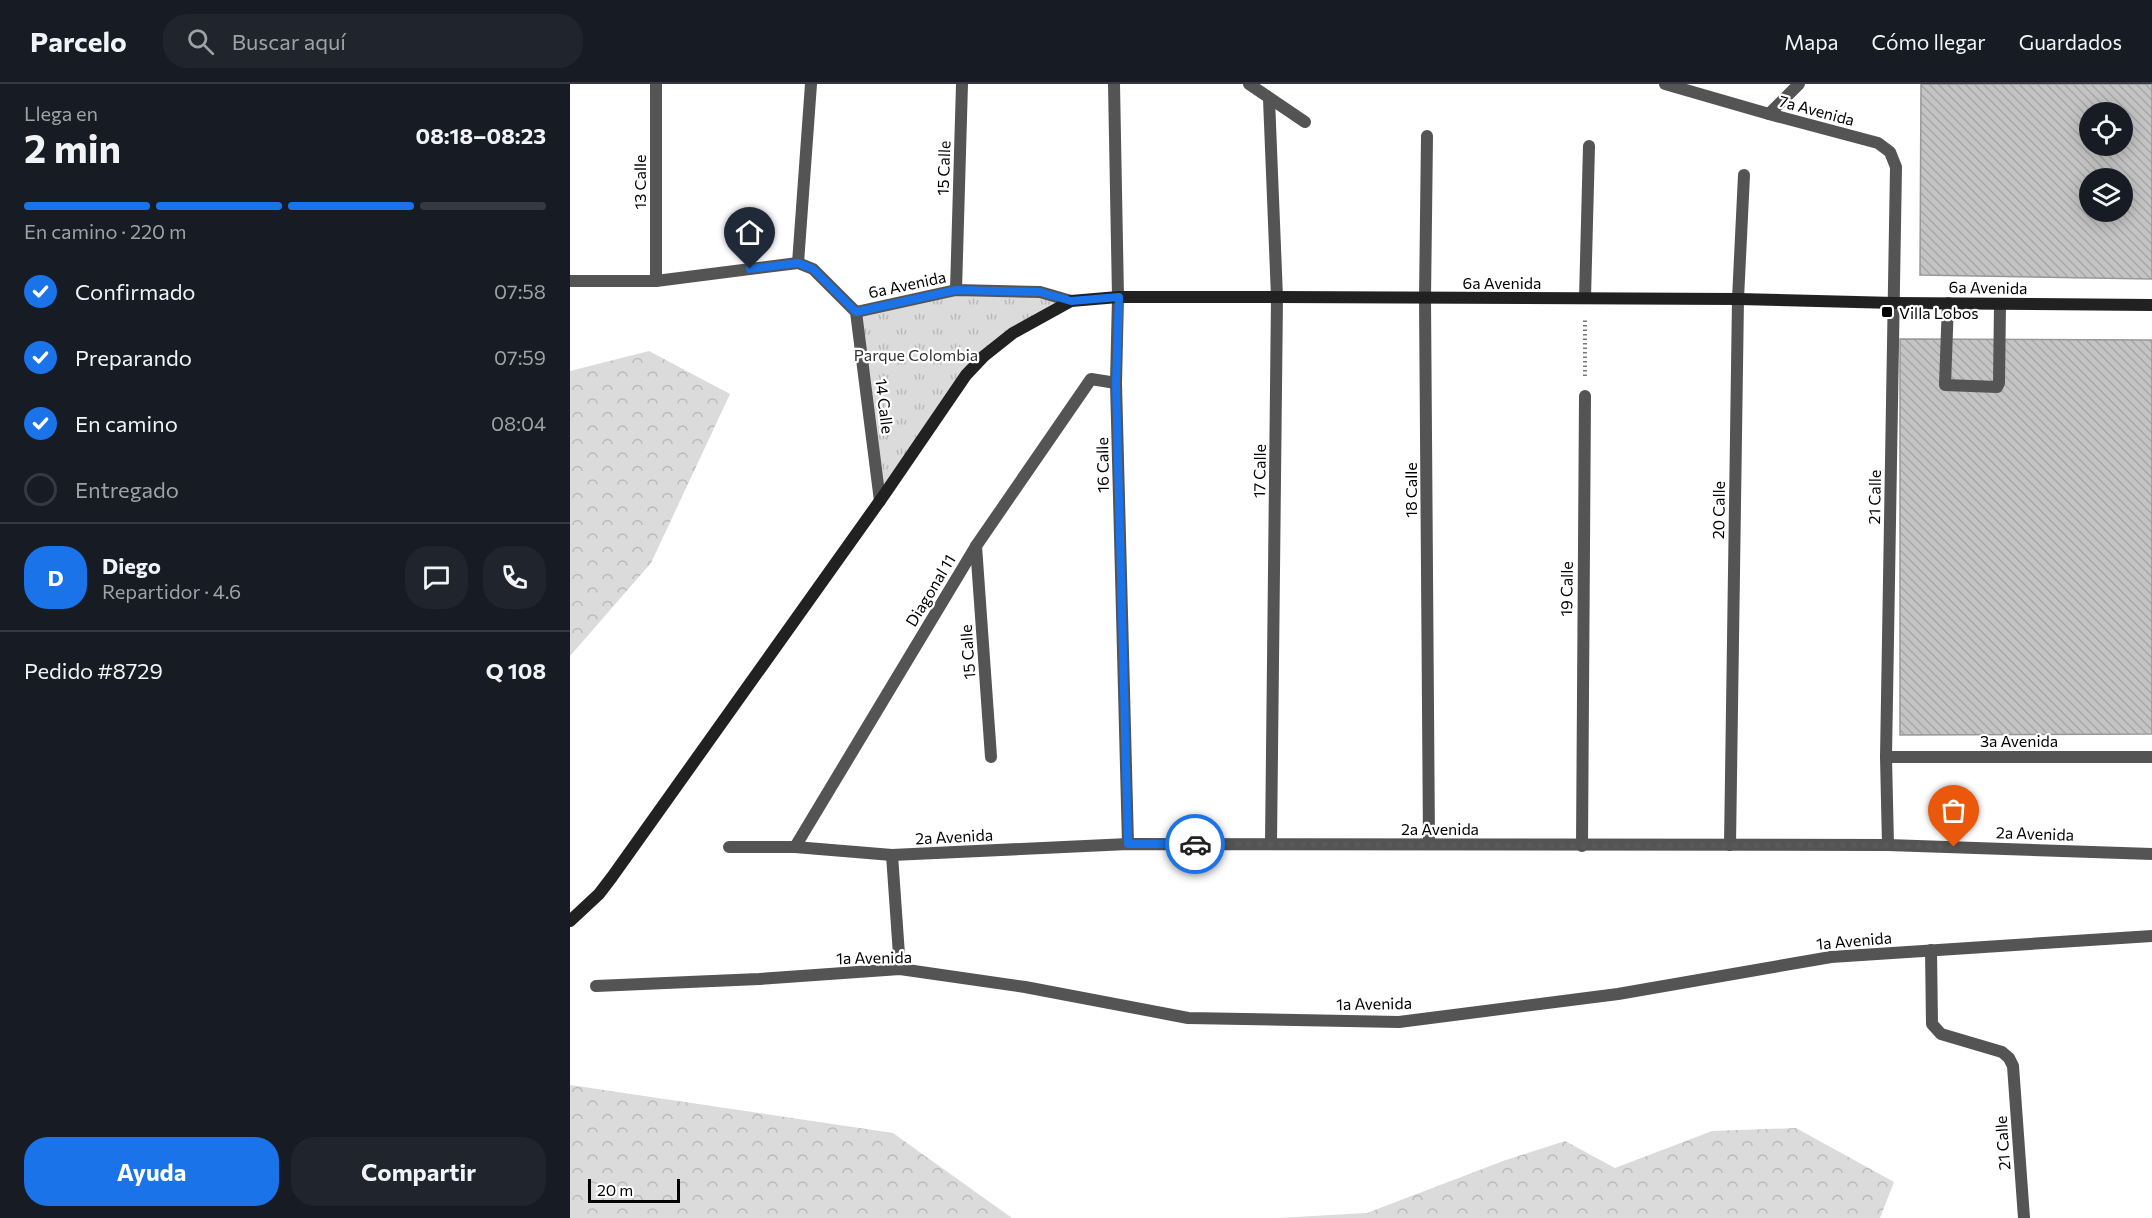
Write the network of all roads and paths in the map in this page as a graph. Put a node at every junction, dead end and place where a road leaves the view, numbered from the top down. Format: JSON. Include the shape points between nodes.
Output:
{"nodes":[{"id":1,"x":656,"y":84,"type":"edge"},
{"id":2,"x":811,"y":84,"type":"edge"},
{"id":3,"x":962,"y":84,"type":"edge"},
{"id":4,"x":1114,"y":84,"type":"edge"},
{"id":5,"x":1249,"y":84,"type":"edge"},
{"id":6,"x":1665,"y":84,"type":"edge"},
{"id":7,"x":1799,"y":84,"type":"edge"},
{"id":8,"x":1269,"y":99,"type":"junction"},
{"id":9,"x":1769,"y":114,"type":"junction"},
{"id":10,"x":1305,"y":123,"type":"dead end"},
{"id":11,"x":1427,"y":136,"type":"dead end"},
{"id":12,"x":1589,"y":146,"type":"dead end"},
{"id":13,"x":1890,"y":152,"type":"joint"},
{"id":14,"x":1744,"y":175,"type":"dead end"},
{"id":15,"x":798,"y":263,"type":"junction"},
{"id":16,"x":570,"y":281,"type":"edge"},
{"id":17,"x":656,"y":281,"type":"junction"},
{"id":18,"x":956,"y":290,"type":"junction"},
{"id":19,"x":1119,"y":297,"type":"junction"},
{"id":20,"x":1277,"y":297,"type":"junction"},
{"id":21,"x":1585,"y":298,"type":"junction"},
{"id":22,"x":1425,"y":299,"type":"junction"},
{"id":23,"x":1738,"y":299,"type":"junction"},
{"id":24,"x":1071,"y":301,"type":"junction"},
{"id":25,"x":1895,"y":303,"type":"junction"},
{"id":26,"x":1948,"y":303,"type":"junction"},
{"id":27,"x":2000,"y":304,"type":"junction"},
{"id":28,"x":2152,"y":305,"type":"edge"},
{"id":29,"x":856,"y":312,"type":"junction"},
{"id":30,"x":1585,"y":332,"type":"dead end"},
{"id":31,"x":1116,"y":383,"type":"junction"},
{"id":32,"x":1585,"y":396,"type":"joint"},
{"id":33,"x":880,"y":501,"type":"junction"},
{"id":34,"x":976,"y":546,"type":"junction"},
{"id":35,"x":991,"y":757,"type":"dead end"},
{"id":36,"x":1886,"y":757,"type":"junction"},
{"id":37,"x":2152,"y":757,"type":"edge"},
{"id":38,"x":1128,"y":844,"type":"junction"},
{"id":39,"x":1271,"y":844,"type":"junction"},
{"id":40,"x":1429,"y":844,"type":"junction"},
{"id":41,"x":1730,"y":845,"type":"junction"},
{"id":42,"x":1888,"y":845,"type":"junction"},
{"id":43,"x":1582,"y":846,"type":"junction"},
{"id":44,"x":795,"y":847,"type":"junction"},
{"id":45,"x":729,"y":848,"type":"dead end"},
{"id":46,"x":2152,"y":854,"type":"edge"},
{"id":47,"x":892,"y":855,"type":"junction"},
{"id":48,"x":570,"y":921,"type":"edge"},
{"id":49,"x":2152,"y":936,"type":"edge"},
{"id":50,"x":1931,"y":951,"type":"junction"},
{"id":51,"x":900,"y":969,"type":"junction"},
{"id":52,"x":596,"y":986,"type":"dead end"},
{"id":53,"x":2024,"y":1218,"type":"edge"}],
"edges":[{"from":1,"to":17,"type":"street","name":"13 Calle"},
{"from":2,"to":15,"type":"street"},
{"from":3,"to":18,"type":"street","name":"15 Calle"},
{"from":4,"to":19,"type":"street","name":"16 Calle"},
{"from":5,"to":8,"type":"street"},
{"from":6,"to":9,"type":"street","name":"7a Avenida"},
{"from":7,"to":9,"type":"street"},
{"from":8,"to":10,"type":"street"},
{"from":8,"to":20,"type":"street","name":"17 Calle"},
{"from":9,"to":13,"type":"street","name":"7a Avenida","via":[[1878,143]]},
{"from":11,"to":22,"type":"street","name":"18 Calle"},
{"from":12,"to":21,"type":"street"},
{"from":13,"to":25,"type":"street","name":"21 Calle","via":[[1896,167]]},
{"from":14,"to":23,"type":"street","name":"20 Calle"},
{"from":15,"to":17,"type":"street"},
{"from":15,"to":29,"type":"street","via":[[813,269]]},
{"from":16,"to":17,"type":"street"},
{"from":18,"to":24,"type":"street","name":"6a Avenida","via":[[1040,292]]},
{"from":18,"to":29,"type":"street","name":"6a Avenida"},
{"from":19,"to":20,"type":"main road","name":"6a Avenida"},
{"from":19,"to":24,"type":"main road","name":"6a Avenida"},
{"from":19,"to":31,"type":"street","name":"16 Calle"},
{"from":20,"to":22,"type":"main road","name":"6a Avenida"},
{"from":20,"to":39,"type":"street","name":"17 Calle"},
{"from":21,"to":22,"type":"main road","name":"6a Avenida"},
{"from":21,"to":23,"type":"main road","name":"6a Avenida"},
{"from":22,"to":40,"type":"street","name":"18 Calle"},
{"from":23,"to":25,"type":"main road","name":"6a Avenida"},
{"from":23,"to":41,"type":"street","name":"20 Calle"},
{"from":24,"to":33,"type":"main road","via":[[1013,333],[984,356],[966,375]]},
{"from":25,"to":26,"type":"main road","name":"6a Avenida"},
{"from":25,"to":36,"type":"street","name":"21 Calle"},
{"from":26,"to":27,"type":"main road","name":"6a Avenida"},
{"from":26,"to":27,"type":"street","via":[[1945,385],[1997,387]]},
{"from":27,"to":28,"type":"main road","name":"6a Avenida"},
{"from":29,"to":33,"type":"street","name":"14 Calle"},
{"from":30,"to":32,"type":"path"},
{"from":31,"to":34,"type":"street","name":"Diagonal 11","via":[[1091,379]]},
{"from":31,"to":38,"type":"street","name":"16 Calle"},
{"from":32,"to":43,"type":"street","name":"19 Calle"},
{"from":33,"to":48,"type":"main road","via":[[612,877]]},
{"from":34,"to":35,"type":"street","name":"15 Calle"},
{"from":34,"to":44,"type":"street","name":"Diagonal 11"},
{"from":36,"to":37,"type":"street","name":"3a Avenida"},
{"from":36,"to":42,"type":"street","name":"21 Calle"},
{"from":38,"to":39,"type":"street","name":"2a Avenida"},
{"from":38,"to":47,"type":"street","name":"2a Avenida"},
{"from":39,"to":40,"type":"street","name":"2a Avenida"},
{"from":40,"to":43,"type":"street","name":"2a Avenida"},
{"from":41,"to":42,"type":"street","name":"2a Avenida"},
{"from":41,"to":43,"type":"street","name":"2a Avenida"},
{"from":42,"to":46,"type":"street","name":"2a Avenida"},
{"from":44,"to":45,"type":"street","name":"2a Avenida"},
{"from":44,"to":47,"type":"street","name":"2a Avenida"},
{"from":47,"to":51,"type":"street"},
{"from":49,"to":50,"type":"street","name":"1a Avenida"},
{"from":50,"to":51,"type":"street","name":"1a Avenida","via":[[1831,957],[1618,994],[1399,1022],[1188,1018],[1025,987]]},
{"from":50,"to":53,"type":"street","name":"21 Calle","via":[[1932,1024],[1941,1034],[2002,1052],[2013,1066]]},
{"from":51,"to":52,"type":"street","name":"1a Avenida"}]}
